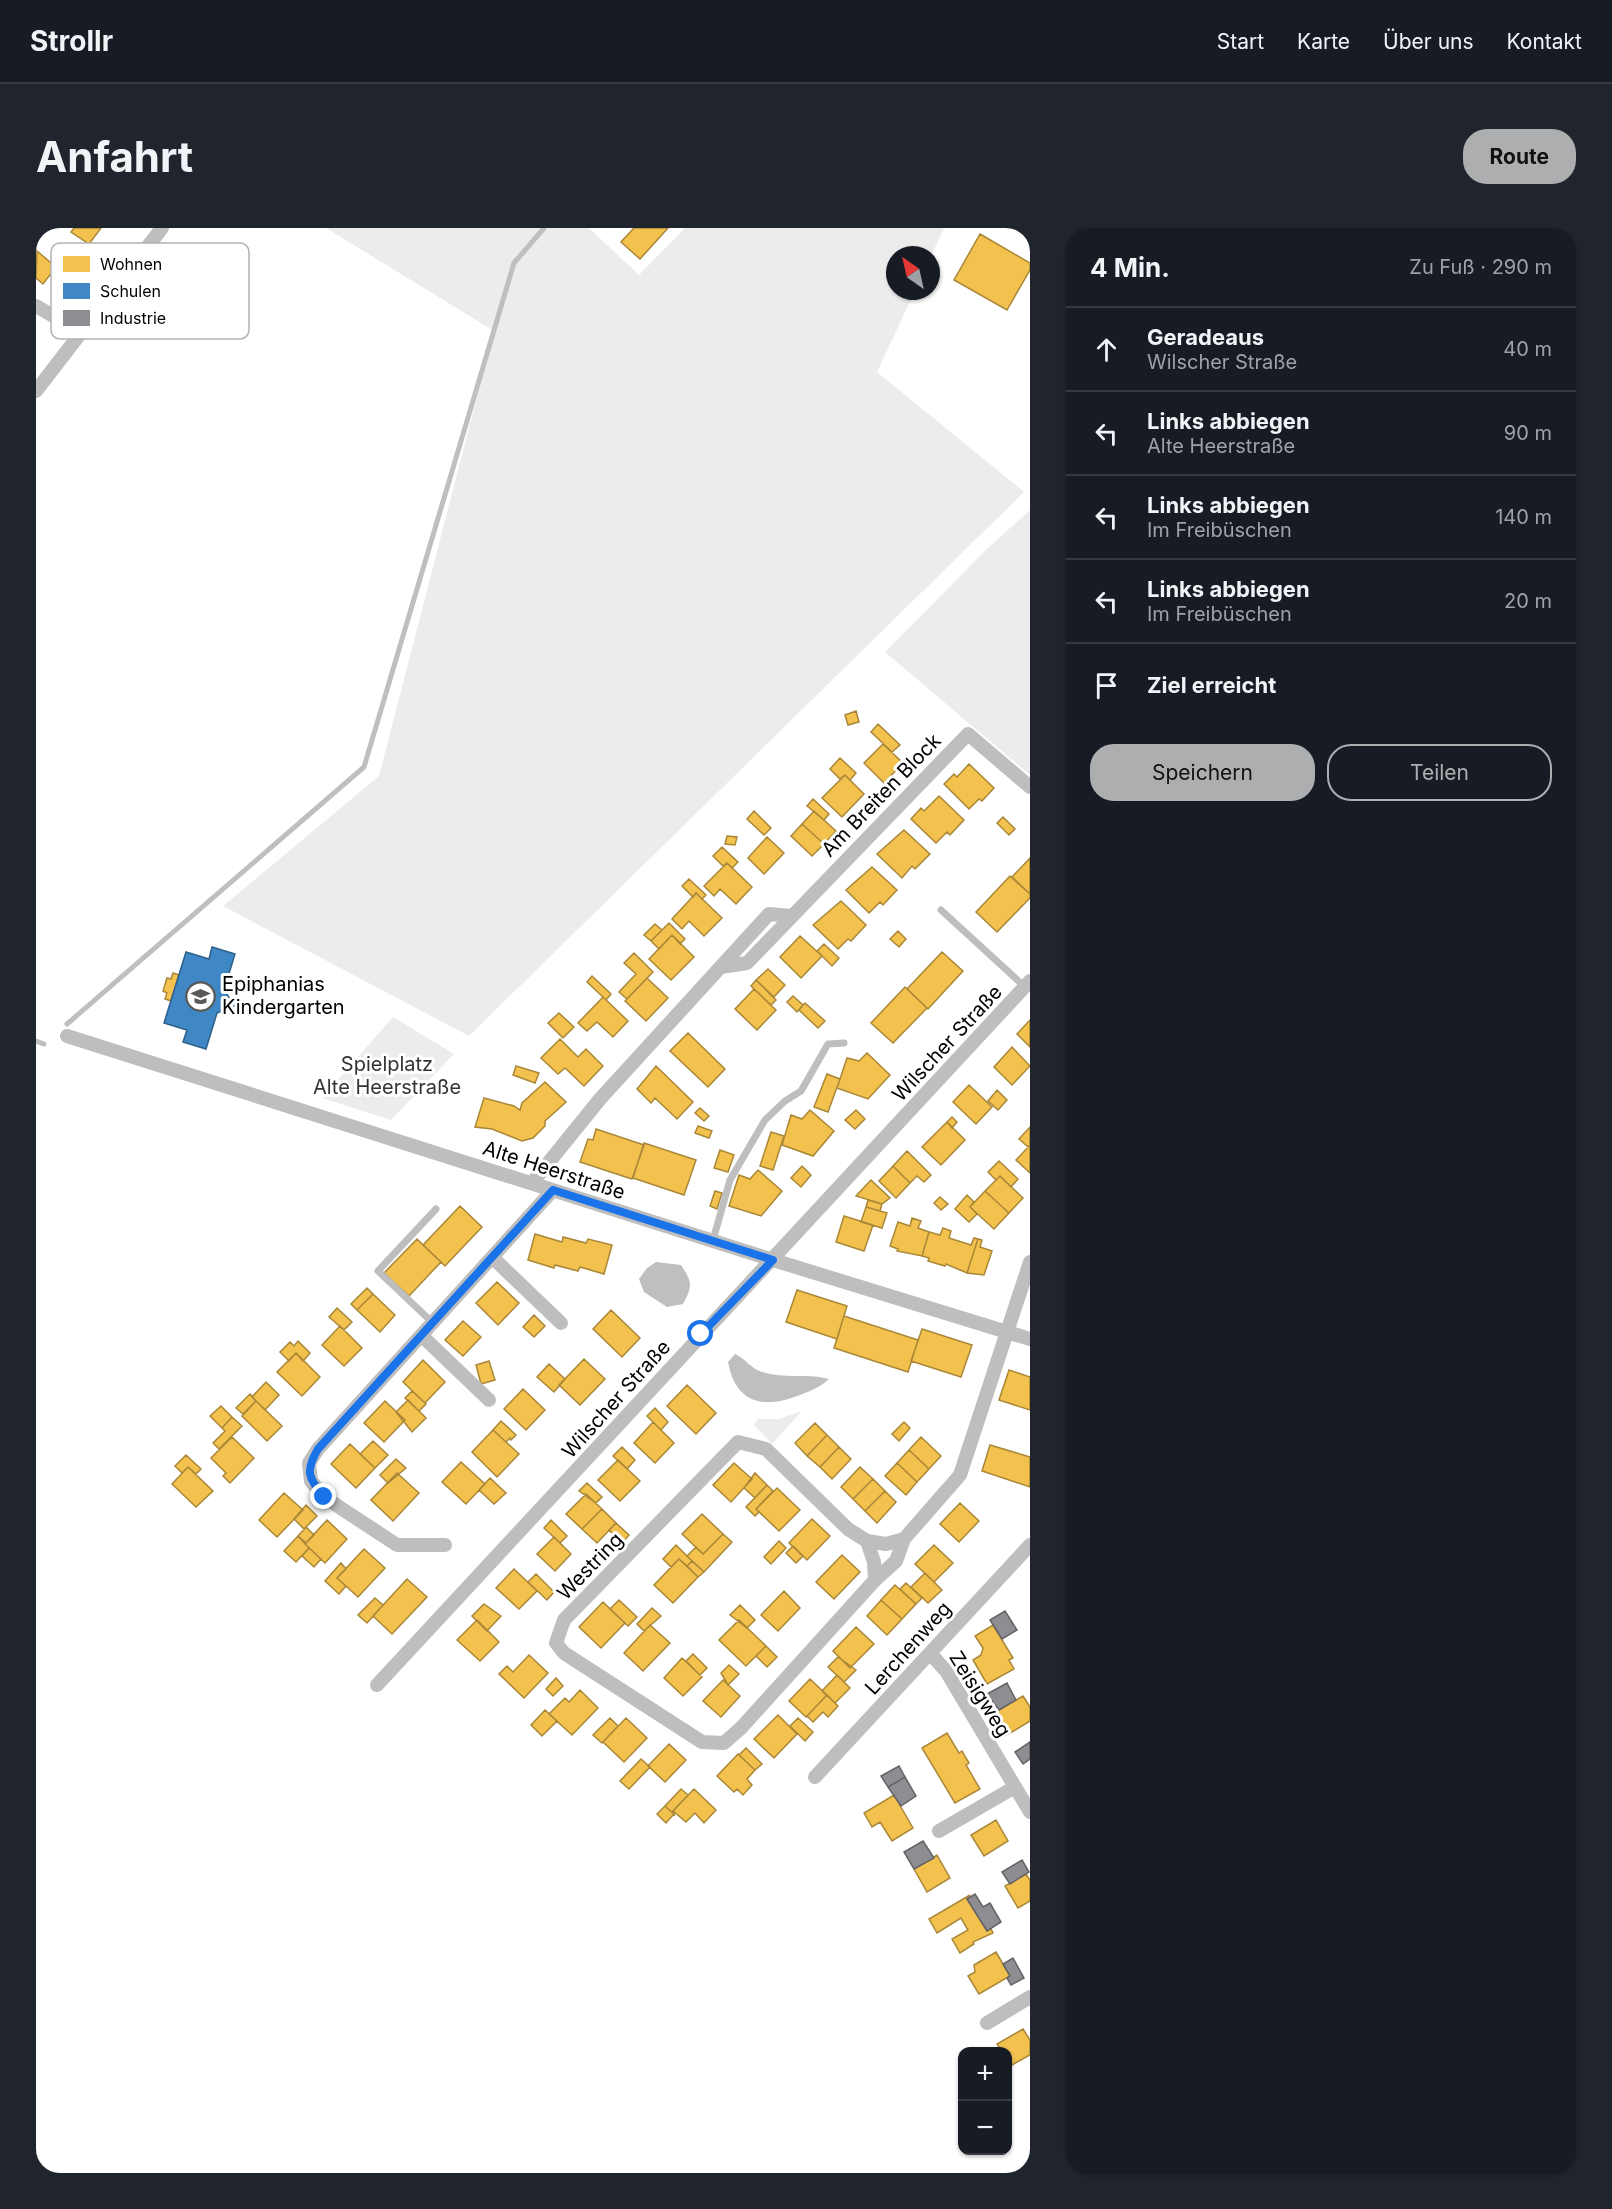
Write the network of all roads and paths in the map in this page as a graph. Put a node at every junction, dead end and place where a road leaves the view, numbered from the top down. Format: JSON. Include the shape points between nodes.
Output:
{"nodes":[{"id":1,"x":162,"y":228,"type":"edge"},
{"id":2,"x":150,"y":243,"type":"edge"},
{"id":3,"x":36,"y":306,"type":"edge"},
{"id":4,"x":51,"y":315,"type":"edge"},
{"id":5,"x":76,"y":339,"type":"edge"},
{"id":6,"x":36,"y":391,"type":"edge"},
{"id":7,"x":1030,"y":787,"type":"edge"},
{"id":8,"x":940,"y":910,"type":"dead end"},
{"id":9,"x":1027,"y":984,"type":"edge"},
{"id":10,"x":67,"y":1036,"type":"dead end"},
{"id":11,"x":844,"y":1043,"type":"dead end"},
{"id":12,"x":532,"y":1183,"type":"junction"},
{"id":13,"x":553,"y":1190,"type":"junction"},
{"id":14,"x":436,"y":1209,"type":"dead end"},
{"id":15,"x":713,"y":1240,"type":"junction"},
{"id":16,"x":493,"y":1258,"type":"junction"},
{"id":17,"x":773,"y":1260,"type":"junction"},
{"id":18,"x":1030,"y":1262,"type":"edge"},
{"id":19,"x":433,"y":1323,"type":"junction"},
{"id":20,"x":561,"y":1323,"type":"dead end"},
{"id":21,"x":1006,"y":1332,"type":"junction"},
{"id":22,"x":422,"y":1336,"type":"junction"},
{"id":23,"x":1030,"y":1339,"type":"edge"},
{"id":24,"x":489,"y":1400,"type":"dead end"},
{"id":25,"x":904,"y":1539,"type":"junction"},
{"id":26,"x":867,"y":1541,"type":"junction"},
{"id":27,"x":446,"y":1545,"type":"dead end"},
{"id":28,"x":1030,"y":1545,"type":"edge"},
{"id":29,"x":875,"y":1580,"type":"junction"},
{"id":30,"x":930,"y":1653,"type":"junction"},
{"id":31,"x":377,"y":1685,"type":"dead end"},
{"id":32,"x":815,"y":1777,"type":"dead end"},
{"id":33,"x":1015,"y":1787,"type":"junction"},
{"id":34,"x":1030,"y":1812,"type":"edge"},
{"id":35,"x":939,"y":1832,"type":"dead end"},
{"id":36,"x":1030,"y":1996,"type":"edge"},
{"id":37,"x":987,"y":2023,"type":"dead end"}],
"edges":[{"from":1,"to":2,"type":"street"},
{"from":3,"to":4,"type":"street"},
{"from":5,"to":6,"type":"street"},
{"from":7,"to":12,"type":"street","name":"Am Breiten Block","via":[[968,734],[791,916],[769,914],[600,1099]]},
{"from":8,"to":9,"type":"lane"},
{"from":9,"to":17,"type":"street","name":"Wilscher Straße"},
{"from":10,"to":12,"type":"street","name":"Alte Heerstraße"},
{"from":11,"to":15,"type":"lane","via":[[828,1044],[801,1091],[765,1120],[730,1179]]},
{"from":12,"to":13,"type":"street","name":"Alte Heerstraße"},
{"from":13,"to":15,"type":"street","name":"Alte Heerstraße"},
{"from":13,"to":16,"type":"street"},
{"from":14,"to":19,"type":"lane","via":[[378,1271]]},
{"from":15,"to":17,"type":"street","name":"Alte Heerstraße"},
{"from":16,"to":19,"type":"street"},
{"from":16,"to":20,"type":"street"},
{"from":17,"to":21,"type":"street","name":"Alte Heerstraße"},
{"from":17,"to":31,"type":"street","name":"Wilscher Straße"},
{"from":18,"to":21,"type":"street","name":"Westring"},
{"from":19,"to":22,"type":"street"},
{"from":21,"to":23,"type":"street","name":"Alte Heerstraße"},
{"from":21,"to":25,"type":"street","name":"Westring","via":[[960,1475]]},
{"from":22,"to":24,"type":"street"},
{"from":22,"to":27,"type":"street","via":[[318,1449],[309,1463],[311,1481],[324,1497],[397,1545]]},
{"from":25,"to":26,"type":"street","via":[[886,1544]]},
{"from":25,"to":29,"type":"street","name":"Westring","via":[[896,1561]]},
{"from":26,"to":29,"type":"street"},
{"from":26,"to":29,"type":"street","name":"Westring","via":[[848,1529],[766,1449],[738,1442],[564,1620],[556,1643],[564,1653],[702,1742],[724,1743]]},
{"from":28,"to":30,"type":"street","name":"Lerchenweg"},
{"from":30,"to":32,"type":"street","name":"Lerchenweg"},
{"from":30,"to":33,"type":"street","name":"Zeisigweg","via":[[946,1671]]},
{"from":33,"to":34,"type":"street","name":"Zeisigweg"},
{"from":33,"to":35,"type":"street"},
{"from":36,"to":37,"type":"street"}]}
